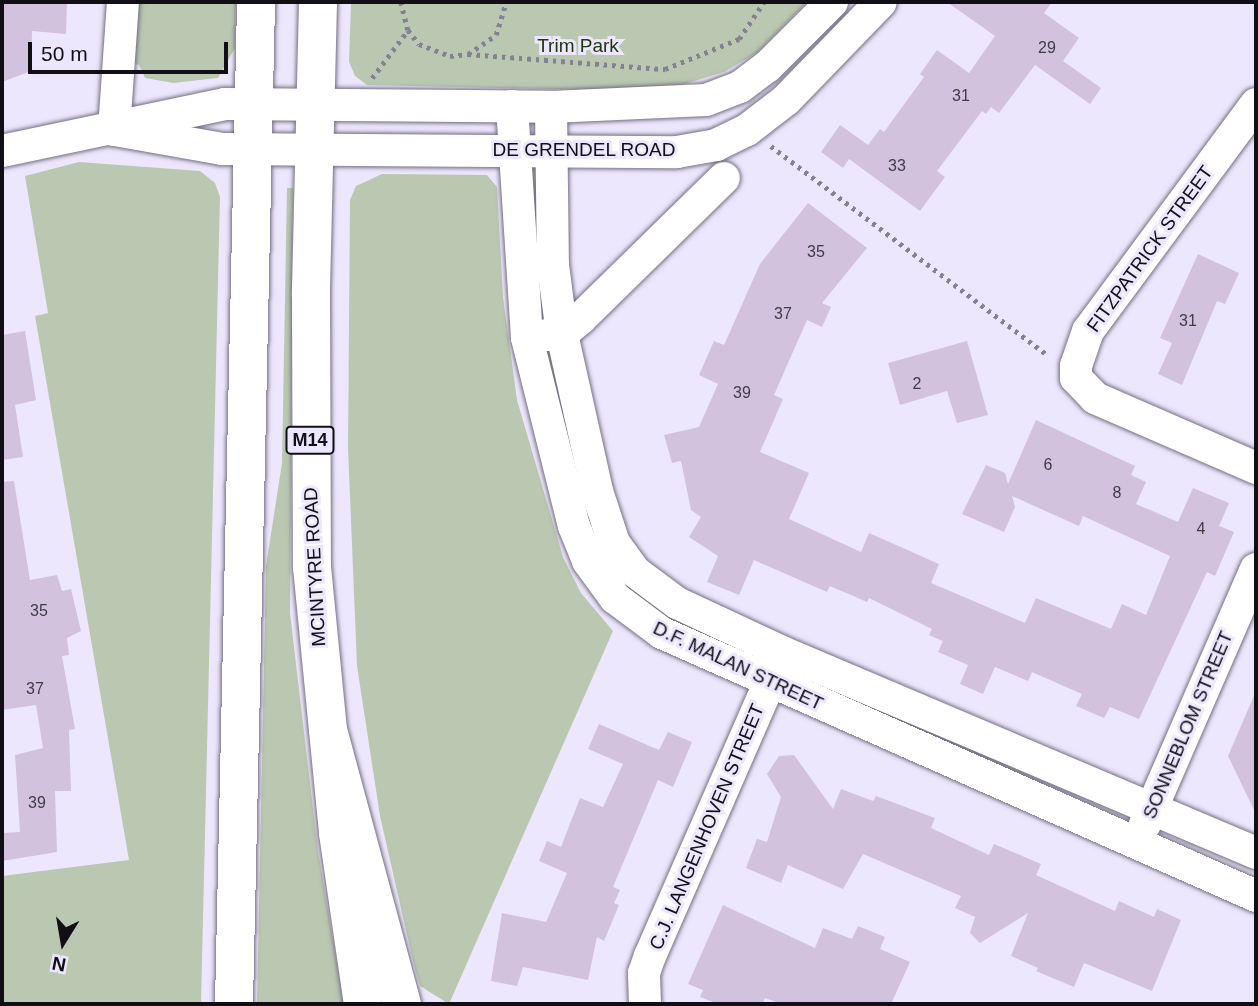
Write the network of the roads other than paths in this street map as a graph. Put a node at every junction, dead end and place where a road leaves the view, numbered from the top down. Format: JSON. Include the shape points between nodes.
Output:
{"nodes":[{"id":1,"x":123,"y":2,"type":"edge"},
{"id":2,"x":256,"y":2,"type":"edge"},
{"id":3,"x":318,"y":2,"type":"edge"},
{"id":4,"x":832,"y":2,"type":"edge"},
{"id":5,"x":881,"y":2,"type":"edge"},
{"id":6,"x":255,"y":104,"type":"junction"},
{"id":7,"x":317,"y":104,"type":"junction"},
{"id":8,"x":1256,"y":104,"type":"edge"},
{"id":9,"x":512,"y":106,"type":"junction"},
{"id":10,"x":551,"y":107,"type":"junction"},
{"id":11,"x":114,"y":130,"type":"junction"},
{"id":12,"x":254,"y":148,"type":"junction"},
{"id":13,"x":316,"y":149,"type":"junction"},
{"id":14,"x":512,"y":149,"type":"junction"},
{"id":15,"x":551,"y":150,"type":"junction"},
{"id":16,"x":2,"y":151,"type":"edge"},
{"id":17,"x":724,"y":178,"type":"dead end"},
{"id":18,"x":562,"y":334,"type":"junction"},
{"id":19,"x":527,"y":338,"type":"junction"},
{"id":20,"x":1256,"y":468,"type":"edge"},
{"id":21,"x":1256,"y":569,"type":"edge"},
{"id":22,"x":782,"y":652,"type":"junction"},
{"id":23,"x":769,"y":682,"type":"junction"},
{"id":24,"x":328,"y":730,"type":"junction"},
{"id":25,"x":1152,"y":807,"type":"junction"},
{"id":26,"x":1138,"y":844,"type":"junction"},
{"id":27,"x":1256,"y":853,"type":"edge"},
{"id":28,"x":1256,"y":896,"type":"edge"},
{"id":29,"x":234,"y":1004,"type":"edge"},
{"id":30,"x":363,"y":1004,"type":"edge"},
{"id":31,"x":402,"y":1004,"type":"edge"},
{"id":32,"x":645,"y":1004,"type":"edge"}],
"edges":[{"from":1,"to":11,"type":"street"},
{"from":2,"to":6,"type":"main road"},
{"from":3,"to":7,"type":"main road","name":"MCINTYRE ROAD","number":"M14"},
{"from":4,"to":10,"type":"street","via":[[767,67],[740,87],[706,100]]},
{"from":5,"to":15,"type":"street","name":"DE GRENDEL ROAD","via":[[786,100],[747,130],[716,145],[677,152]]},
{"from":6,"to":7,"type":"street"},
{"from":6,"to":11,"type":"street","via":[[177,111]]},
{"from":6,"to":12,"type":"main road"},
{"from":7,"to":9,"type":"street"},
{"from":7,"to":13,"type":"main road","name":"MCINTYRE ROAD","number":"M14"},
{"from":8,"to":20,"type":"street","name":"FITZPATRICK STREET","via":[[1088,331],[1078,352],[1086,388]]},
{"from":9,"to":10,"type":"street"},
{"from":9,"to":14,"type":"street","name":"D.F. MALAN STREET"},
{"from":10,"to":15,"type":"street","name":"D.F. MALAN STREET"},
{"from":11,"to":12,"type":"street","name":"DE GRENDEL ROAD","via":[[222,149]]},
{"from":11,"to":16,"type":"street"},
{"from":12,"to":13,"type":"street","name":"DE GRENDEL ROAD"},
{"from":12,"to":29,"type":"main road"},
{"from":13,"to":14,"type":"street","name":"DE GRENDEL ROAD"},
{"from":13,"to":24,"type":"main road","name":"MCINTYRE ROAD","number":"M14","via":[[312,567]]},
{"from":14,"to":15,"type":"street","name":"DE GRENDEL ROAD"},
{"from":14,"to":19,"type":"street","name":"D.F. MALAN STREET"},
{"from":15,"to":18,"type":"street","name":"D.F. MALAN STREET","via":[[553,265]]},
{"from":17,"to":18,"type":"street"},
{"from":18,"to":19,"type":"street"},
{"from":18,"to":22,"type":"street","name":"D.F. MALAN STREET","via":[[597,491],[614,543],[634,571],[656,590]]},
{"from":19,"to":23,"type":"street","name":"D.F. MALAN STREET","via":[[574,526],[588,561],[615,598],[638,618]]},
{"from":21,"to":25,"type":"street","name":"SONNEBLOM STREET"},
{"from":22,"to":23,"type":"street","name":"C.J. LANGENHOVEN STREET"},
{"from":22,"to":25,"type":"street","name":"D.F. MALAN STREET"},
{"from":23,"to":26,"type":"street","name":"D.F. MALAN STREET"},
{"from":23,"to":32,"type":"street","name":"C.J. LANGENHOVEN STREET","via":[[650,956],[643,982]]},
{"from":24,"to":30,"type":"main road","name":"MCINTYRE ROAD","number":"M14"},
{"from":24,"to":31,"type":"main road"},
{"from":25,"to":26,"type":"street","name":"SONNEBLOM STREET"},
{"from":25,"to":27,"type":"street","name":"D.F. MALAN STREET"},
{"from":26,"to":28,"type":"street","name":"D.F. MALAN STREET"}]}
